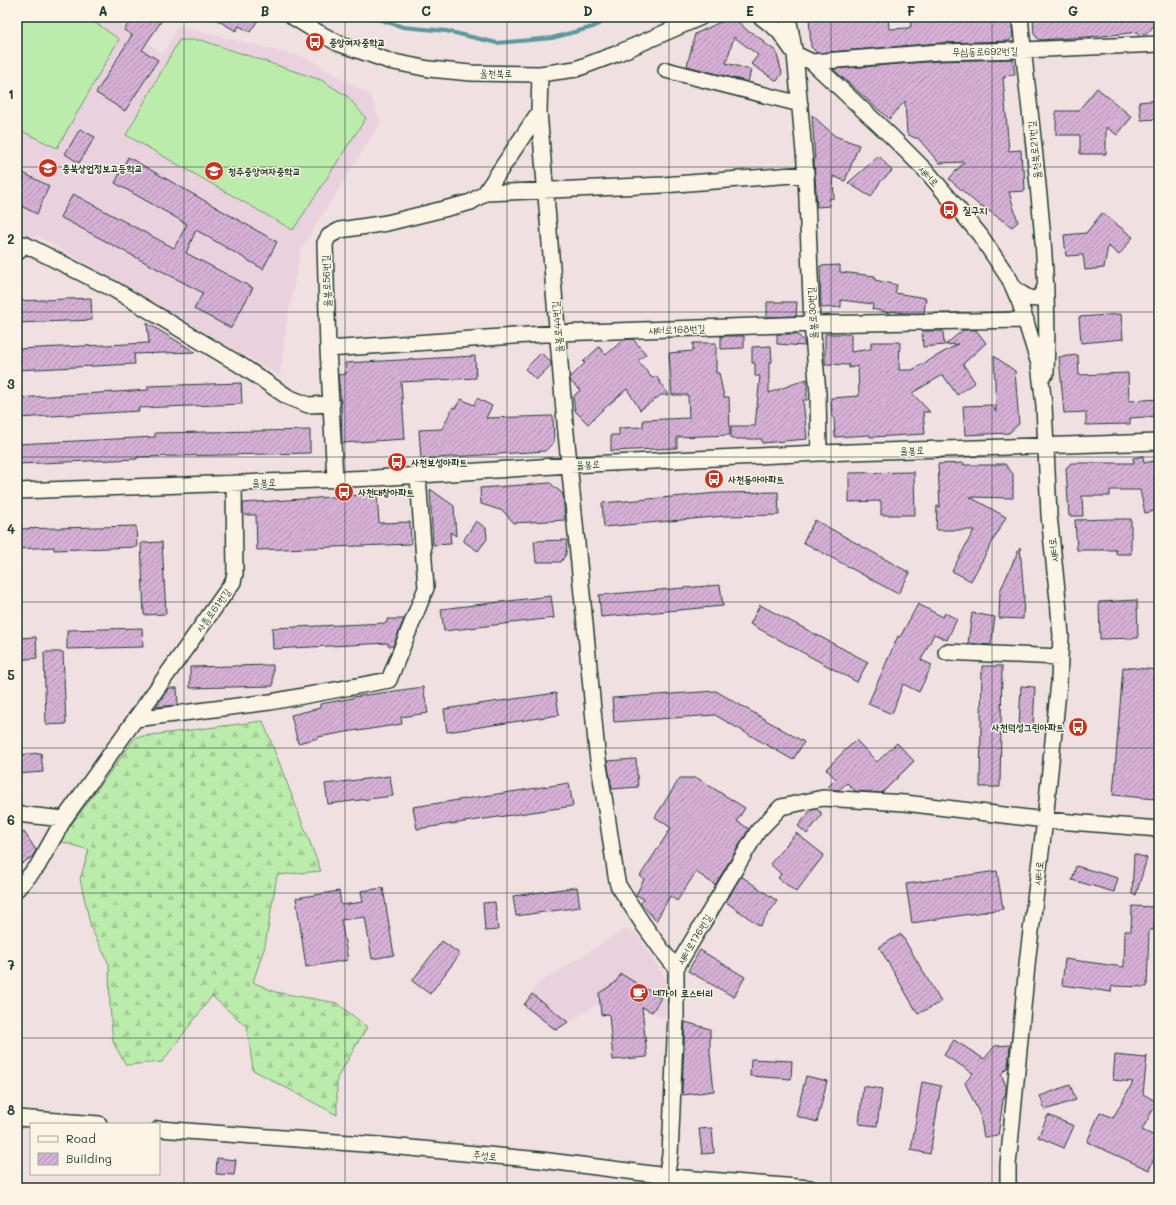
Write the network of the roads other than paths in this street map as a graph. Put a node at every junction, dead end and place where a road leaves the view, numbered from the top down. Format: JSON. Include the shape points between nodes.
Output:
{"nodes":[{"id":1,"x":293,"y":17,"type":"edge"},
{"id":2,"x":700,"y":17,"type":"edge"},
{"id":3,"x":761,"y":17,"type":"edge"},
{"id":4,"x":788,"y":17,"type":"edge"},
{"id":5,"x":1020,"y":17,"type":"edge"},
{"id":6,"x":1159,"y":44,"type":"edge"},
{"id":7,"x":1023,"y":50,"type":"junction"},
{"id":8,"x":795,"y":54,"type":"junction"},
{"id":9,"x":812,"y":62,"type":"junction"},
{"id":10,"x":666,"y":70,"type":"dead end"},
{"id":11,"x":540,"y":74,"type":"junction"},
{"id":12,"x":800,"y":104,"type":"junction"},
{"id":13,"x":539,"y":112,"type":"junction"},
{"id":14,"x":806,"y":174,"type":"junction"},
{"id":15,"x":546,"y":190,"type":"junction"},
{"id":16,"x":485,"y":193,"type":"junction"},
{"id":17,"x":17,"y":253,"type":"edge"},
{"id":18,"x":1046,"y":284,"type":"junction"},
{"id":19,"x":1014,"y":288,"type":"junction"},
{"id":20,"x":1026,"y":320,"type":"junction"},
{"id":21,"x":812,"y":324,"type":"junction"},
{"id":22,"x":558,"y":333,"type":"junction"},
{"id":23,"x":328,"y":350,"type":"junction"},
{"id":24,"x":332,"y":404,"type":"junction"},
{"id":25,"x":1045,"y":422,"type":"junction"},
{"id":26,"x":1159,"y":442,"type":"edge"},
{"id":27,"x":1046,"y":446,"type":"junction"},
{"id":28,"x":819,"y":453,"type":"junction"},
{"id":29,"x":570,"y":465,"type":"junction"},
{"id":30,"x":418,"y":476,"type":"junction"},
{"id":31,"x":335,"y":479,"type":"junction"},
{"id":32,"x":234,"y":483,"type":"junction"},
{"id":33,"x":17,"y":491,"type":"edge"},
{"id":34,"x":946,"y":652,"type":"dead end"},
{"id":35,"x":1060,"y":657,"type":"junction"},
{"id":36,"x":134,"y":719,"type":"junction"},
{"id":37,"x":17,"y":814,"type":"edge"},
{"id":38,"x":64,"y":819,"type":"junction"},
{"id":39,"x":1045,"y":820,"type":"junction"},
{"id":40,"x":1159,"y":829,"type":"edge"},
{"id":41,"x":17,"y":889,"type":"edge"},
{"id":42,"x":676,"y":968,"type":"junction"},
{"id":43,"x":17,"y":1118,"type":"edge"},
{"id":44,"x":86,"y":1123,"type":"edge"},
{"id":45,"x":160,"y":1129,"type":"edge"},
{"id":46,"x":665,"y":1182,"type":"edge"},
{"id":47,"x":810,"y":1188,"type":"edge"},
{"id":48,"x":1008,"y":1188,"type":"edge"}],
"edges":[{"from":1,"to":11,"type":"street","name":"율천북로","via":[[340,44],[389,61],[429,70]]},
{"from":2,"to":11,"type":"street","name":"율천북로","via":[[576,69]]},
{"from":3,"to":8,"type":"street","name":"새터로","via":[[778,30]]},
{"from":4,"to":8,"type":"street","name":"율봉로30번길"},
{"from":5,"to":7,"type":"street","name":"율천북로21번길"},
{"from":6,"to":7,"type":"street","name":"무심동로692번길"},
{"from":7,"to":9,"type":"street","name":"무심동로692번길","via":[[939,52]]},
{"from":7,"to":18,"type":"street","name":"율천북로21번길"},
{"from":8,"to":9,"type":"street","name":"새터로"},
{"from":8,"to":12,"type":"street","name":"율봉로30번길"},
{"from":9,"to":19,"type":"street","name":"새터로","via":[[929,174],[980,235]]},
{"from":10,"to":12,"type":"street"},
{"from":11,"to":13,"type":"street","name":"율봉로44번길"},
{"from":12,"to":14,"type":"street","name":"율봉로30번길"},
{"from":13,"to":15,"type":"street","name":"율봉로44번길"},
{"from":13,"to":16,"type":"street"},
{"from":14,"to":15,"type":"street","via":[[663,185]]},
{"from":14,"to":21,"type":"street","name":"율봉로30번길"},
{"from":15,"to":16,"type":"street","name":"율봉로56번길"},
{"from":15,"to":22,"type":"street","name":"율봉로44번길"},
{"from":16,"to":23,"type":"street","name":"율봉로56번길","via":[[472,202],[387,223],[340,230],[329,236],[325,243]]},
{"from":17,"to":24,"type":"street","via":[[24,244],[115,290],[242,366],[288,397],[308,406]]},
{"from":18,"to":19,"type":"street","via":[[1043,293],[1034,299],[1028,298]]},
{"from":18,"to":25,"type":"street","name":"율천북로21번길"},
{"from":19,"to":20,"type":"street","name":"새터로"},
{"from":20,"to":21,"type":"street","name":"새터로168번길"},
{"from":20,"to":25,"type":"street","name":"새터로","via":[[1039,364]]},
{"from":21,"to":22,"type":"street","name":"새터로168번길"},
{"from":21,"to":28,"type":"street","name":"율봉로30번길","via":[[818,393]]},
{"from":22,"to":23,"type":"street","name":"새터로168번길"},
{"from":22,"to":29,"type":"street","name":"율봉로44번길"},
{"from":23,"to":24,"type":"street","name":"율봉로56번길"},
{"from":24,"to":31,"type":"street","name":"율봉로56번길"},
{"from":25,"to":27,"type":"street","name":"새터로"},
{"from":26,"to":27,"type":"street","name":"율봉로"},
{"from":27,"to":28,"type":"street","name":"율봉로"},
{"from":27,"to":35,"type":"street","name":"새터로"},
{"from":28,"to":29,"type":"street","name":"율봉로"},
{"from":29,"to":30,"type":"street","name":"율봉로"},
{"from":29,"to":42,"type":"street","name":"율봉로44번길","via":[[597,754],[616,876],[618,885],[643,924]]},
{"from":30,"to":31,"type":"street","name":"율봉로"},
{"from":30,"to":36,"type":"street","via":[[426,588],[389,680],[270,702]]},
{"from":31,"to":32,"type":"street","name":"율봉로"},
{"from":32,"to":33,"type":"street","name":"율봉로"},
{"from":32,"to":36,"type":"street","name":"사뜸로61번길","via":[[233,582]]},
{"from":34,"to":35,"type":"street"},
{"from":35,"to":39,"type":"street","name":"새터로"},
{"from":36,"to":38,"type":"street","name":"사뜸로61번길"},
{"from":37,"to":38,"type":"street"},
{"from":38,"to":41,"type":"street","name":"사뜸로61번길","via":[[37,867]]},
{"from":39,"to":40,"type":"street"},
{"from":39,"to":42,"type":"street","name":"새터로176번길","via":[[905,803],[823,798],[781,807],[758,831]]},
{"from":39,"to":48,"type":"street","name":"새터로","via":[[1027,970]]},
{"from":42,"to":46,"type":"street","name":"새터로176번길","via":[[670,1155]]},
{"from":43,"to":44,"type":"street"},
{"from":45,"to":46,"type":"street","name":"주성로","via":[[386,1145],[541,1160]]},
{"from":46,"to":47,"type":"street","name":"주성로","via":[[683,1178]]}]}
